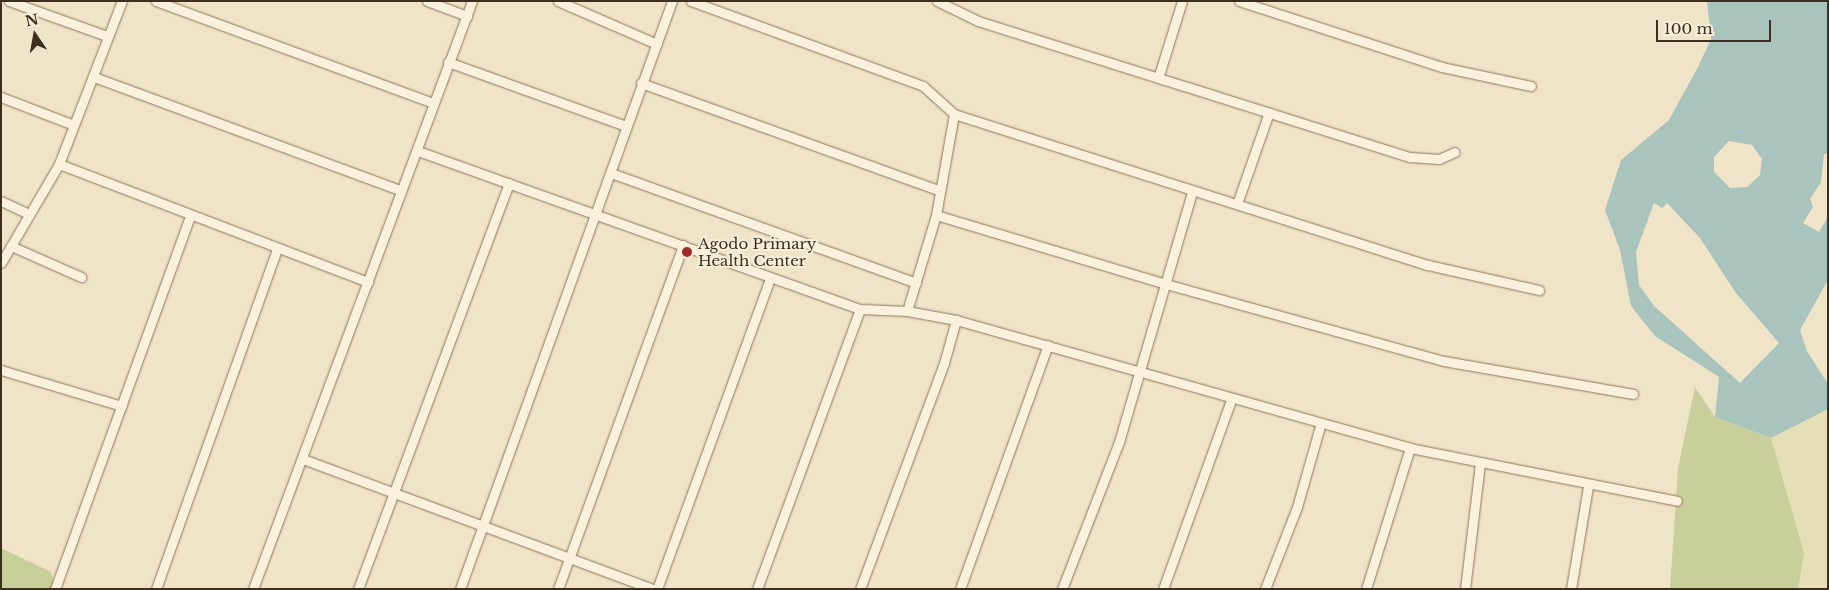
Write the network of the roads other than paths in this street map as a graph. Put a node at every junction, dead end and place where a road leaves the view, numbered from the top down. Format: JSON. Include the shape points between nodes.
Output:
{"nodes":[{"id":1,"x":9,"y":1,"type":"edge"},
{"id":2,"x":122,"y":1,"type":"edge"},
{"id":3,"x":156,"y":1,"type":"edge"},
{"id":4,"x":427,"y":1,"type":"edge"},
{"id":5,"x":472,"y":1,"type":"edge"},
{"id":6,"x":558,"y":1,"type":"edge"},
{"id":7,"x":672,"y":1,"type":"edge"},
{"id":8,"x":691,"y":1,"type":"edge"},
{"id":9,"x":937,"y":1,"type":"edge"},
{"id":10,"x":1182,"y":1,"type":"edge"},
{"id":11,"x":1238,"y":1,"type":"edge"},
{"id":12,"x":569,"y":3,"type":"edge"},
{"id":13,"x":466,"y":16,"type":"junction"},
{"id":14,"x":107,"y":36,"type":"junction"},
{"id":15,"x":657,"y":44,"type":"junction"},
{"id":16,"x":448,"y":62,"type":"junction"},
{"id":17,"x":1159,"y":75,"type":"junction"},
{"id":18,"x":94,"y":77,"type":"junction"},
{"id":19,"x":641,"y":83,"type":"junction"},
{"id":20,"x":1531,"y":86,"type":"dead end"},
{"id":21,"x":1,"y":98,"type":"edge"},
{"id":22,"x":433,"y":103,"type":"junction"},
{"id":23,"x":1269,"y":112,"type":"junction"},
{"id":24,"x":954,"y":114,"type":"junction"},
{"id":25,"x":74,"y":125,"type":"junction"},
{"id":26,"x":626,"y":126,"type":"junction"},
{"id":27,"x":418,"y":151,"type":"junction"},
{"id":28,"x":1455,"y":152,"type":"dead end"},
{"id":29,"x":59,"y":164,"type":"junction"},
{"id":30,"x":611,"y":173,"type":"junction"},
{"id":31,"x":509,"y":183,"type":"junction"},
{"id":32,"x":939,"y":190,"type":"junction"},
{"id":33,"x":402,"y":191,"type":"junction"},
{"id":34,"x":1192,"y":193,"type":"junction"},
{"id":35,"x":1,"y":201,"type":"edge"},
{"id":36,"x":1237,"y":204,"type":"junction"},
{"id":37,"x":29,"y":214,"type":"junction"},
{"id":38,"x":597,"y":215,"type":"junction"},
{"id":39,"x":936,"y":215,"type":"junction"},
{"id":40,"x":190,"y":216,"type":"junction"},
{"id":41,"x":683,"y":245,"type":"junction"},
{"id":42,"x":11,"y":246,"type":"junction"},
{"id":43,"x":277,"y":250,"type":"junction"},
{"id":44,"x":1,"y":263,"type":"edge"},
{"id":45,"x":81,"y":277,"type":"dead end"},
{"id":46,"x":770,"y":278,"type":"junction"},
{"id":47,"x":368,"y":282,"type":"junction"},
{"id":48,"x":916,"y":282,"type":"junction"},
{"id":49,"x":1166,"y":284,"type":"junction"},
{"id":50,"x":1538,"y":290,"type":"dead end"},
{"id":51,"x":860,"y":309,"type":"junction"},
{"id":52,"x":907,"y":311,"type":"junction"},
{"id":53,"x":956,"y":320,"type":"junction"},
{"id":54,"x":1048,"y":345,"type":"junction"},
{"id":55,"x":1,"y":370,"type":"edge"},
{"id":56,"x":1140,"y":374,"type":"junction"},
{"id":57,"x":1633,"y":394,"type":"dead end"},
{"id":58,"x":1231,"y":400,"type":"junction"},
{"id":59,"x":122,"y":406,"type":"junction"},
{"id":60,"x":1321,"y":423,"type":"junction"},
{"id":61,"x":1410,"y":448,"type":"junction"},
{"id":62,"x":303,"y":459,"type":"junction"},
{"id":63,"x":1480,"y":464,"type":"junction"},
{"id":64,"x":1588,"y":486,"type":"junction"},
{"id":65,"x":395,"y":492,"type":"junction"},
{"id":66,"x":1677,"y":501,"type":"dead end"},
{"id":67,"x":483,"y":526,"type":"junction"},
{"id":68,"x":569,"y":557,"type":"junction"},
{"id":69,"x":55,"y":589,"type":"edge"},
{"id":70,"x":156,"y":589,"type":"edge"},
{"id":71,"x":253,"y":589,"type":"edge"},
{"id":72,"x":358,"y":589,"type":"edge"},
{"id":73,"x":460,"y":589,"type":"edge"},
{"id":74,"x":558,"y":589,"type":"edge"},
{"id":75,"x":653,"y":589,"type":"edge"},
{"id":76,"x":657,"y":589,"type":"edge"},
{"id":77,"x":757,"y":589,"type":"edge"},
{"id":78,"x":860,"y":589,"type":"edge"},
{"id":79,"x":960,"y":589,"type":"edge"},
{"id":80,"x":1062,"y":589,"type":"edge"},
{"id":81,"x":1163,"y":589,"type":"edge"},
{"id":82,"x":1265,"y":589,"type":"edge"},
{"id":83,"x":1366,"y":589,"type":"edge"},
{"id":84,"x":1465,"y":589,"type":"edge"},
{"id":85,"x":1571,"y":589,"type":"edge"}],
"edges":[{"from":1,"to":14,"type":"street"},
{"from":2,"to":14,"type":"street"},
{"from":3,"to":22,"type":"street"},
{"from":4,"to":13,"type":"street"},
{"from":5,"to":13,"type":"street"},
{"from":6,"to":12,"type":"street"},
{"from":7,"to":15,"type":"street"},
{"from":8,"to":24,"type":"street","via":[[923,86]]},
{"from":9,"to":17,"type":"street","via":[[978,22]]},
{"from":10,"to":17,"type":"street"},
{"from":11,"to":20,"type":"street","via":[[1442,67]]},
{"from":12,"to":15,"type":"street"},
{"from":13,"to":16,"type":"street"},
{"from":14,"to":18,"type":"street"},
{"from":15,"to":19,"type":"street"},
{"from":16,"to":22,"type":"street"},
{"from":16,"to":26,"type":"street"},
{"from":17,"to":23,"type":"street"},
{"from":18,"to":25,"type":"street"},
{"from":18,"to":33,"type":"street"},
{"from":19,"to":26,"type":"street"},
{"from":19,"to":32,"type":"street"},
{"from":21,"to":25,"type":"street"},
{"from":22,"to":27,"type":"street"},
{"from":23,"to":28,"type":"street","via":[[1410,157],[1440,159]]},
{"from":23,"to":36,"type":"street"},
{"from":24,"to":32,"type":"street"},
{"from":24,"to":34,"type":"street"},
{"from":25,"to":29,"type":"street"},
{"from":26,"to":30,"type":"street"},
{"from":27,"to":31,"type":"street"},
{"from":27,"to":33,"type":"street"},
{"from":29,"to":37,"type":"street"},
{"from":29,"to":40,"type":"street"},
{"from":30,"to":38,"type":"street"},
{"from":30,"to":48,"type":"street"},
{"from":31,"to":38,"type":"street"},
{"from":31,"to":65,"type":"street"},
{"from":32,"to":39,"type":"street"},
{"from":33,"to":47,"type":"street"},
{"from":34,"to":36,"type":"street"},
{"from":34,"to":49,"type":"street"},
{"from":35,"to":37,"type":"street"},
{"from":36,"to":50,"type":"street","via":[[1428,265]]},
{"from":37,"to":42,"type":"street"},
{"from":38,"to":41,"type":"street"},
{"from":38,"to":67,"type":"street"},
{"from":39,"to":48,"type":"street"},
{"from":39,"to":49,"type":"street"},
{"from":40,"to":43,"type":"street"},
{"from":40,"to":59,"type":"street"},
{"from":41,"to":46,"type":"street"},
{"from":41,"to":68,"type":"street"},
{"from":42,"to":44,"type":"street"},
{"from":42,"to":45,"type":"street"},
{"from":43,"to":47,"type":"street"},
{"from":43,"to":70,"type":"street"},
{"from":46,"to":51,"type":"street"},
{"from":46,"to":76,"type":"street"},
{"from":47,"to":62,"type":"street"},
{"from":48,"to":52,"type":"street"},
{"from":49,"to":56,"type":"street"},
{"from":49,"to":57,"type":"street","via":[[1444,361]]},
{"from":51,"to":52,"type":"street"},
{"from":51,"to":77,"type":"street"},
{"from":52,"to":53,"type":"street"},
{"from":53,"to":54,"type":"street"},
{"from":53,"to":78,"type":"street","via":[[944,363]]},
{"from":54,"to":56,"type":"street"},
{"from":54,"to":79,"type":"street"},
{"from":55,"to":59,"type":"street"},
{"from":56,"to":58,"type":"street"},
{"from":56,"to":80,"type":"street","via":[[1118,442]]},
{"from":58,"to":60,"type":"street"},
{"from":58,"to":81,"type":"street"},
{"from":59,"to":69,"type":"street"},
{"from":60,"to":61,"type":"street"},
{"from":60,"to":82,"type":"street","via":[[1297,507]]},
{"from":61,"to":63,"type":"street"},
{"from":61,"to":83,"type":"street"},
{"from":62,"to":65,"type":"street"},
{"from":62,"to":71,"type":"street"},
{"from":63,"to":64,"type":"street"},
{"from":63,"to":84,"type":"street"},
{"from":64,"to":66,"type":"street"},
{"from":64,"to":85,"type":"street"},
{"from":65,"to":67,"type":"street"},
{"from":65,"to":72,"type":"street"},
{"from":67,"to":68,"type":"street"},
{"from":67,"to":73,"type":"street"},
{"from":68,"to":74,"type":"street"},
{"from":68,"to":75,"type":"street"}]}
